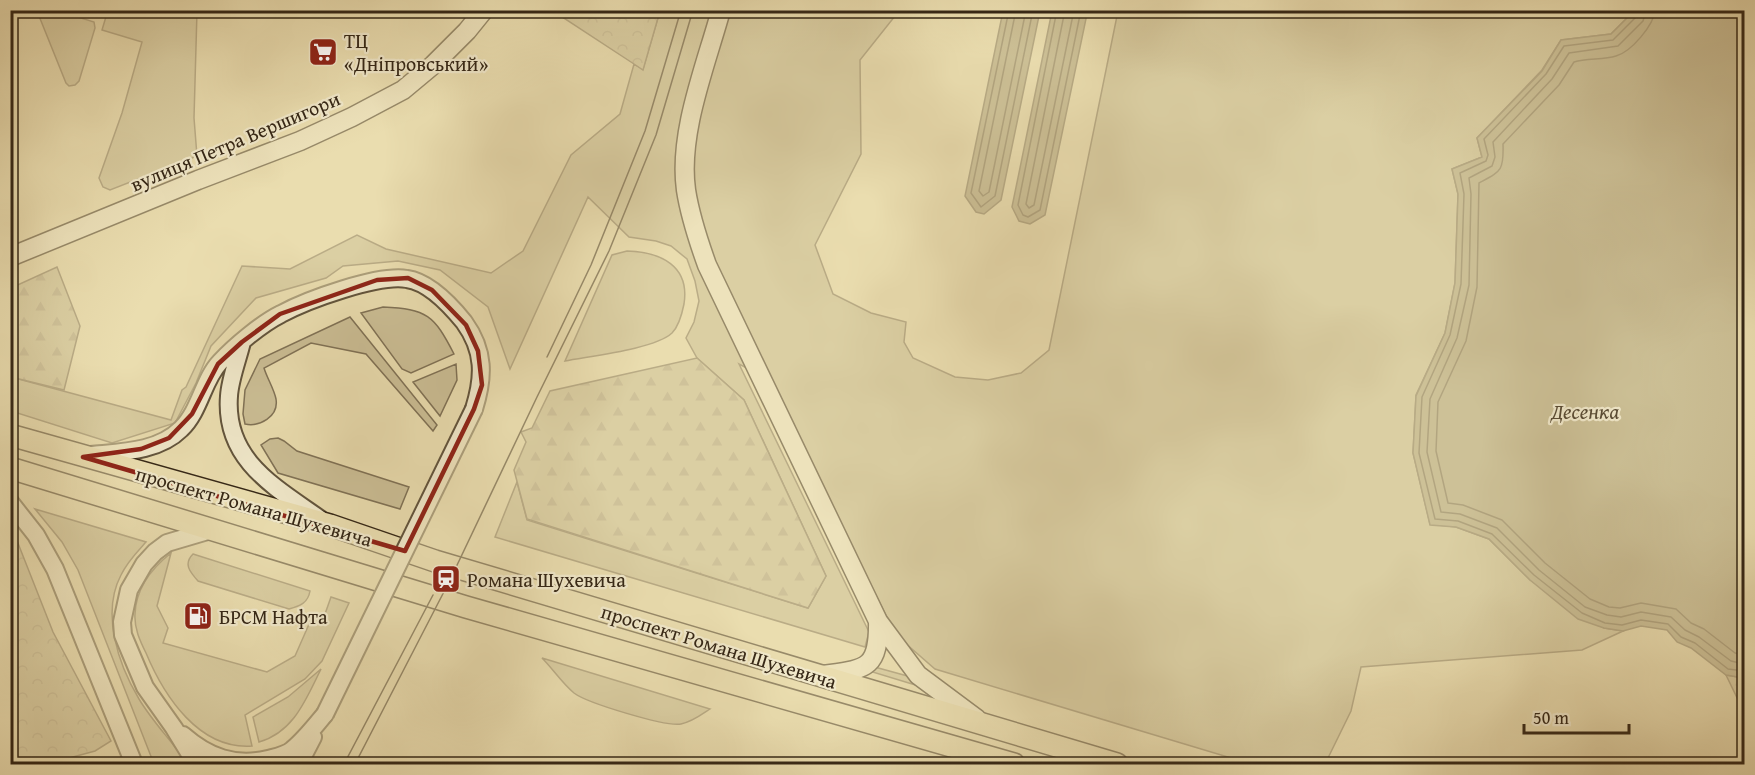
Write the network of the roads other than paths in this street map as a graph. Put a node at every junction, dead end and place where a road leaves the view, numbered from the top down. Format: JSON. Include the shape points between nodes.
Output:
{"nodes":[{"id":1,"x":484,"y":10,"type":"edge"},
{"id":2,"x":721,"y":10,"type":"edge"},
{"id":3,"x":10,"y":257,"type":"edge"},
{"id":4,"x":242,"y":342,"type":"junction"},
{"id":5,"x":10,"y":435,"type":"edge"},
{"id":6,"x":83,"y":456,"type":"junction"},
{"id":7,"x":10,"y":468,"type":"edge"},
{"id":8,"x":10,"y":502,"type":"edge"},
{"id":9,"x":330,"y":525,"type":"junction"},
{"id":10,"x":211,"y":530,"type":"junction"},
{"id":11,"x":878,"y":621,"type":"junction"},
{"id":12,"x":820,"y":676,"type":"junction"},
{"id":13,"x":325,"y":714,"type":"junction"},
{"id":14,"x":983,"y":724,"type":"junction"},
{"id":15,"x":174,"y":728,"type":"junction"},
{"id":16,"x":134,"y":765,"type":"edge"},
{"id":17,"x":196,"y":765,"type":"edge"},
{"id":18,"x":299,"y":765,"type":"edge"},
{"id":19,"x":1014,"y":765,"type":"edge"},
{"id":20,"x":1117,"y":765,"type":"edge"}],
"edges":[{"from":1,"to":3,"type":"main road","name":"вулиця Петра Вершигори","via":[[433,65],[403,90],[352,117]]},
{"from":2,"to":11,"type":"main road","via":[[688,136],[686,188],[693,228],[707,265]]},
{"from":4,"to":6,"type":"street","via":[[218,364],[181,429],[141,449]]},
{"from":4,"to":9,"type":"street","via":[[229,394],[237,448],[258,473]]},
{"from":4,"to":13,"type":"street","bridge":true,"via":[[280,314],[331,294],[377,280],[408,279],[432,290],[450,305],[466,325],[482,366],[482,385],[474,409]]},
{"from":5,"to":6,"type":"main road","name":"проспект Романа Шухевича"},
{"from":6,"to":9,"type":"main road","name":"проспект Романа Шухевича"},
{"from":7,"to":10,"type":"main road","name":"проспект Романа Шухевича"},
{"from":8,"to":16,"type":"street","via":[[36,535],[55,569]]},
{"from":9,"to":12,"type":"main road","name":"проспект Романа Шухевича","via":[[435,561]]},
{"from":10,"to":15,"type":"street","via":[[167,543],[155,552],[136,575],[124,606],[123,635],[145,687]]},
{"from":10,"to":19,"type":"main road","name":"проспект Романа Шухевича"},
{"from":11,"to":12,"type":"main road","via":[[878,644],[870,662],[860,670]]},
{"from":11,"to":14,"type":"main road","via":[[918,675]]},
{"from":12,"to":14,"type":"main road","name":"проспект Романа Шухевича"},
{"from":13,"to":15,"type":"street","via":[[292,751],[259,762],[217,758]]},
{"from":13,"to":18,"type":"street"},
{"from":14,"to":20,"type":"main road","name":"проспект Романа Шухевича"},
{"from":15,"to":17,"type":"street"}]}
